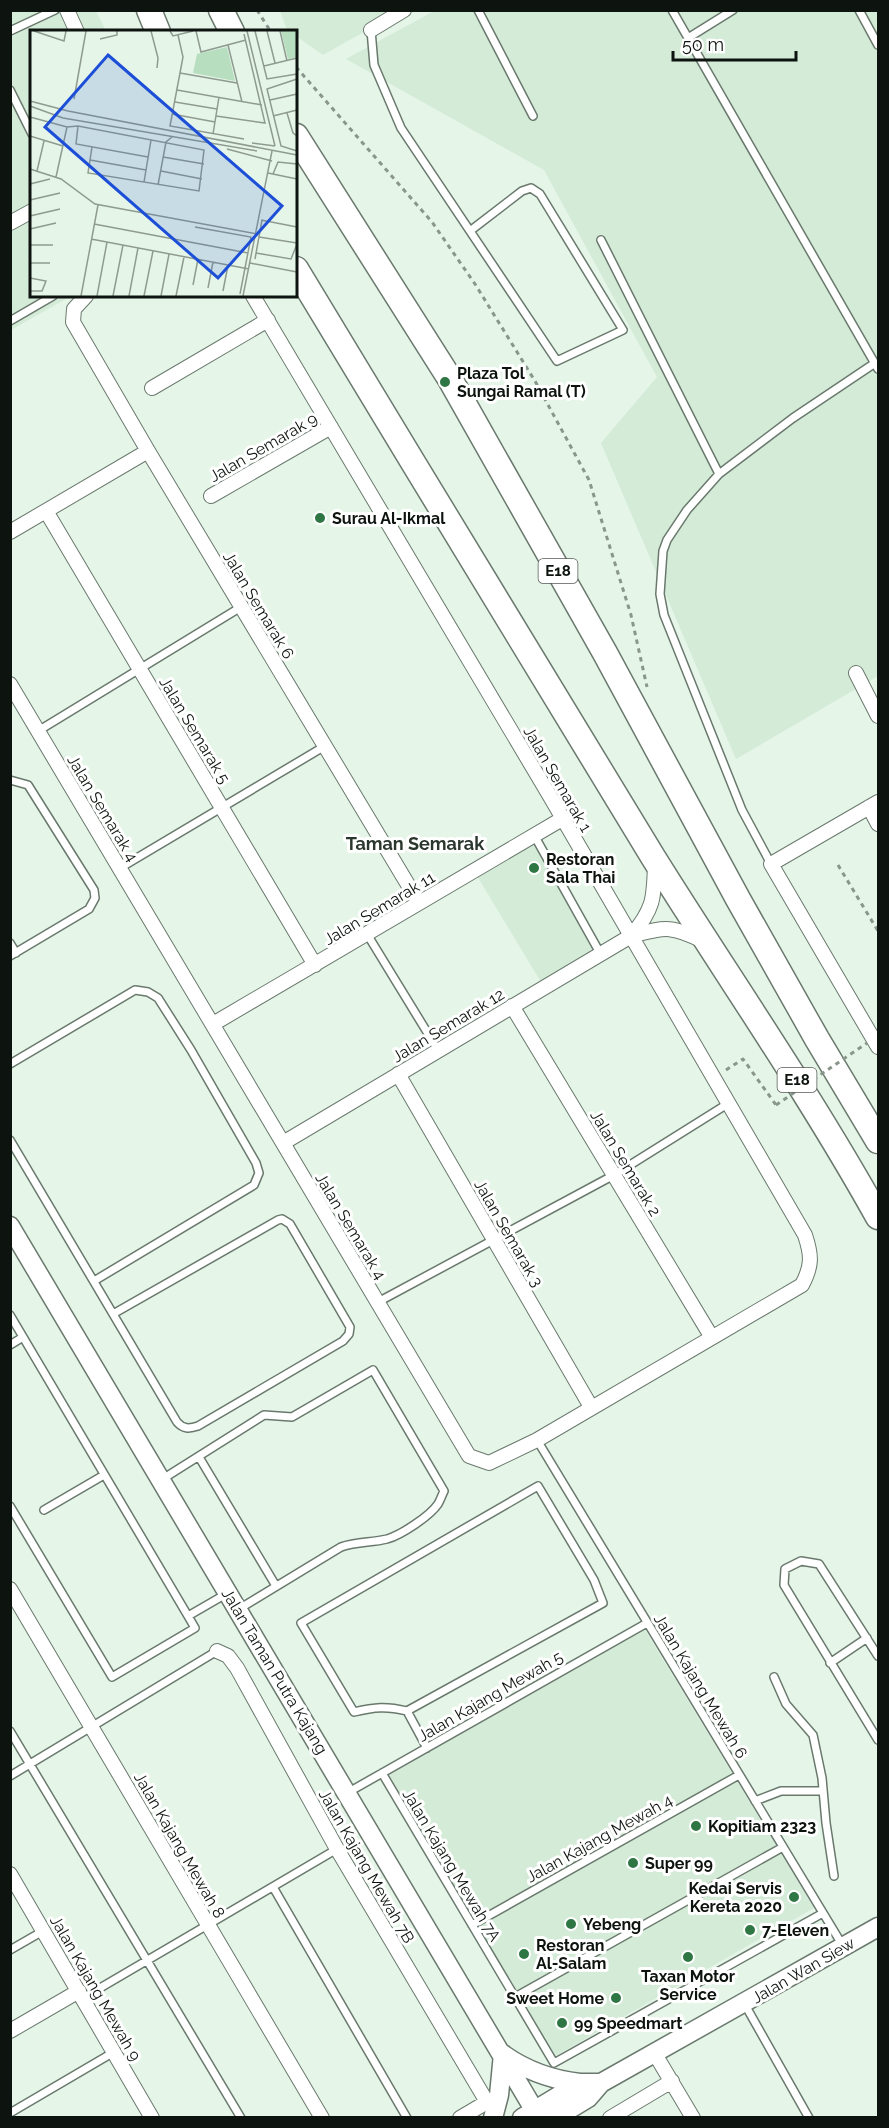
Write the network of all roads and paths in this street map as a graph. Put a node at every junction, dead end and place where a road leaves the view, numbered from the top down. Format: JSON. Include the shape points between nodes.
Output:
{"nodes":[{"id":1,"x":55,"y":10,"type":"edge"},
{"id":2,"x":67,"y":10,"type":"edge"},
{"id":3,"x":149,"y":10,"type":"edge"},
{"id":4,"x":221,"y":10,"type":"edge"},
{"id":5,"x":256,"y":10,"type":"edge"},
{"id":6,"x":404,"y":10,"type":"edge"},
{"id":7,"x":478,"y":10,"type":"edge"},
{"id":8,"x":672,"y":10,"type":"edge"},
{"id":9,"x":733,"y":10,"type":"edge"},
{"id":10,"x":859,"y":10,"type":"edge"},
{"id":11,"x":75,"y":30,"type":"edge"},
{"id":12,"x":157,"y":30,"type":"edge"},
{"id":13,"x":231,"y":30,"type":"edge"},
{"id":14,"x":270,"y":30,"type":"edge"},
{"id":15,"x":371,"y":30,"type":"joint"},
{"id":16,"x":10,"y":31,"type":"edge"},
{"id":17,"x":688,"y":38,"type":"junction"},
{"id":18,"x":879,"y":45,"type":"edge"},
{"id":19,"x":297,"y":68,"type":"edge"},
{"id":20,"x":10,"y":90,"type":"edge"},
{"id":21,"x":533,"y":117,"type":"dead end"},
{"id":22,"x":30,"y":130,"type":"edge"},
{"id":23,"x":297,"y":138,"type":"edge"},
{"id":24,"x":30,"y":212,"type":"edge"},
{"id":25,"x":10,"y":223,"type":"edge"},
{"id":26,"x":470,"y":231,"type":"junction"},
{"id":27,"x":601,"y":240,"type":"dead end"},
{"id":28,"x":297,"y":271,"type":"edge"},
{"id":29,"x":51,"y":297,"type":"edge"},
{"id":30,"x":85,"y":297,"type":"edge"},
{"id":31,"x":254,"y":297,"type":"edge"},
{"id":32,"x":268,"y":320,"type":"junction"},
{"id":33,"x":10,"y":321,"type":"edge"},
{"id":34,"x":877,"y":366,"type":"edge"},
{"id":35,"x":152,"y":388,"type":"dead end"},
{"id":36,"x":331,"y":427,"type":"junction"},
{"id":37,"x":148,"y":451,"type":"junction"},
{"id":38,"x":718,"y":474,"type":"junction"},
{"id":39,"x":211,"y":496,"type":"dead end"},
{"id":40,"x":46,"y":512,"type":"junction"},
{"id":41,"x":10,"y":532,"type":"edge"},
{"id":42,"x":242,"y":607,"type":"junction"},
{"id":43,"x":140,"y":669,"type":"junction"},
{"id":44,"x":856,"y":673,"type":"dead end"},
{"id":45,"x":10,"y":684,"type":"edge"},
{"id":46,"x":649,"y":695,"type":"dead end"},
{"id":47,"x":879,"y":716,"type":"edge"},
{"id":48,"x":38,"y":731,"type":"junction"},
{"id":49,"x":325,"y":746,"type":"junction"},
{"id":50,"x":10,"y":780,"type":"edge"},
{"id":51,"x":874,"y":804,"type":"edge"},
{"id":52,"x":222,"y":808,"type":"junction"},
{"id":53,"x":562,"y":819,"type":"junction"},
{"id":54,"x":879,"y":824,"type":"edge"},
{"id":55,"x":534,"y":835,"type":"junction"},
{"id":56,"x":656,"y":860,"type":"junction"},
{"id":57,"x":771,"y":864,"type":"junction"},
{"id":58,"x":838,"y":865,"type":"dead end"},
{"id":59,"x":120,"y":868,"type":"junction"},
{"id":60,"x":419,"y":903,"type":"junction"},
{"id":61,"x":879,"y":931,"type":"edge"},
{"id":62,"x":368,"y":934,"type":"junction"},
{"id":63,"x":631,"y":936,"type":"junction"},
{"id":64,"x":10,"y":943,"type":"edge"},
{"id":65,"x":711,"y":945,"type":"junction"},
{"id":66,"x":600,"y":954,"type":"junction"},
{"id":67,"x":13,"y":955,"type":"edge"},
{"id":68,"x":315,"y":965,"type":"junction"},
{"id":69,"x":512,"y":1006,"type":"junction"},
{"id":70,"x":213,"y":1024,"type":"junction"},
{"id":71,"x":876,"y":1046,"type":"edge"},
{"id":72,"x":438,"y":1050,"type":"junction"},
{"id":73,"x":10,"y":1064,"type":"edge"},
{"id":74,"x":398,"y":1074,"type":"junction"},
{"id":75,"x":715,"y":1078,"type":"junction"},
{"id":76,"x":729,"y":1103,"type":"junction"},
{"id":77,"x":10,"y":1140,"type":"edge"},
{"id":78,"x":879,"y":1141,"type":"edge"},
{"id":79,"x":283,"y":1143,"type":"junction"},
{"id":80,"x":614,"y":1175,"type":"junction"},
{"id":81,"x":879,"y":1217,"type":"edge"},
{"id":82,"x":10,"y":1226,"type":"edge"},
{"id":83,"x":494,"y":1240,"type":"junction"},
{"id":84,"x":94,"y":1281,"type":"junction"},
{"id":85,"x":802,"y":1285,"type":"joint"},
{"id":86,"x":378,"y":1302,"type":"junction"},
{"id":87,"x":113,"y":1314,"type":"junction"},
{"id":88,"x":10,"y":1316,"type":"edge"},
{"id":89,"x":711,"y":1336,"type":"junction"},
{"id":90,"x":23,"y":1337,"type":"junction"},
{"id":91,"x":10,"y":1345,"type":"edge"},
{"id":92,"x":591,"y":1407,"type":"junction"},
{"id":93,"x":537,"y":1440,"type":"junction"},
{"id":94,"x":199,"y":1457,"type":"junction"},
{"id":95,"x":105,"y":1475,"type":"junction"},
{"id":96,"x":161,"y":1480,"type":"junction"},
{"id":97,"x":10,"y":1506,"type":"edge"},
{"id":98,"x":44,"y":1510,"type":"dead end"},
{"id":99,"x":276,"y":1586,"type":"junction"},
{"id":100,"x":10,"y":1589,"type":"edge"},
{"id":101,"x":229,"y":1592,"type":"junction"},
{"id":102,"x":238,"y":1609,"type":"junction"},
{"id":103,"x":188,"y":1616,"type":"junction"},
{"id":104,"x":647,"y":1623,"type":"junction"},
{"id":105,"x":867,"y":1638,"type":"junction"},
{"id":106,"x":217,"y":1651,"type":"joint"},
{"id":107,"x":879,"y":1656,"type":"edge"},
{"id":108,"x":830,"y":1663,"type":"junction"},
{"id":109,"x":774,"y":1677,"type":"dead end"},
{"id":110,"x":407,"y":1711,"type":"junction"},
{"id":111,"x":92,"y":1727,"type":"junction"},
{"id":112,"x":10,"y":1731,"type":"edge"},
{"id":113,"x":879,"y":1740,"type":"edge"},
{"id":114,"x":427,"y":1748,"type":"junction"},
{"id":115,"x":30,"y":1765,"type":"junction"},
{"id":116,"x":382,"y":1773,"type":"junction"},
{"id":117,"x":739,"y":1775,"type":"junction"},
{"id":118,"x":10,"y":1776,"type":"edge"},
{"id":119,"x":824,"y":1791,"type":"junction"},
{"id":120,"x":347,"y":1793,"type":"junction"},
{"id":121,"x":755,"y":1802,"type":"junction"},
{"id":122,"x":783,"y":1847,"type":"junction"},
{"id":123,"x":337,"y":1850,"type":"junction"},
{"id":124,"x":10,"y":1874,"type":"edge"},
{"id":125,"x":834,"y":1876,"type":"dead end"},
{"id":126,"x":273,"y":1887,"type":"junction"},
{"id":127,"x":823,"y":1913,"type":"junction"},
{"id":128,"x":207,"y":1925,"type":"junction"},
{"id":129,"x":472,"y":1925,"type":"junction"},
{"id":130,"x":878,"y":1927,"type":"edge"},
{"id":131,"x":43,"y":1931,"type":"junction"},
{"id":132,"x":844,"y":1947,"type":"junction"},
{"id":133,"x":10,"y":1950,"type":"edge"},
{"id":134,"x":146,"y":1961,"type":"junction"},
{"id":135,"x":81,"y":1995,"type":"junction"},
{"id":136,"x":515,"y":1997,"type":"junction"},
{"id":137,"x":744,"y":2003,"type":"junction"},
{"id":138,"x":10,"y":2031,"type":"edge"},
{"id":139,"x":114,"y":2052,"type":"junction"},
{"id":140,"x":503,"y":2054,"type":"junction"},
{"id":141,"x":655,"y":2054,"type":"junction"},
{"id":142,"x":672,"y":2081,"type":"junction"},
{"id":143,"x":580,"y":2083,"type":"junction"},
{"id":144,"x":602,"y":2083,"type":"junction"},
{"id":145,"x":490,"y":2110,"type":"edge"},
{"id":146,"x":10,"y":2113,"type":"edge"},
{"id":147,"x":532,"y":2115,"type":"edge"},
{"id":148,"x":151,"y":2117,"type":"edge"},
{"id":149,"x":241,"y":2118,"type":"edge"},
{"id":150,"x":322,"y":2118,"type":"edge"},
{"id":151,"x":406,"y":2118,"type":"edge"},
{"id":152,"x":460,"y":2118,"type":"edge"},
{"id":153,"x":555,"y":2118,"type":"edge"},
{"id":154,"x":610,"y":2118,"type":"edge"},
{"id":155,"x":693,"y":2118,"type":"edge"},
{"id":156,"x":809,"y":2118,"type":"edge"}],
"edges":[{"from":1,"to":16,"type":"lane"},
{"from":2,"to":11,"type":"street"},
{"from":3,"to":12,"type":"highway"},
{"from":4,"to":13,"type":"highway"},
{"from":5,"to":14,"type":"path"},
{"from":6,"to":15,"type":"street"},
{"from":7,"to":21,"type":"lane"},
{"from":8,"to":17,"type":"lane"},
{"from":9,"to":17,"type":"lane"},
{"from":10,"to":18,"type":"lane"},
{"from":15,"to":26,"type":"lane","via":[[375,65],[401,128]]},
{"from":17,"to":34,"type":"lane"},
{"from":19,"to":46,"type":"path","via":[[432,222],[535,381],[589,480],[631,615]]},
{"from":20,"to":22,"type":"lane"},
{"from":23,"to":78,"type":"highway","number":"E18","via":[[450,380],[605,653],[738,899]]},
{"from":24,"to":25,"type":"street"},
{"from":26,"to":26,"type":"lane","via":[[531,188],[540,194],[623,330],[556,361]]},
{"from":27,"to":38,"type":"lane"},
{"from":28,"to":56,"type":"highway","number":"E18"},
{"from":29,"to":33,"type":"lane"},
{"from":30,"to":37,"type":"street","name":"Jalan Semarak 6","via":[[74,309],[73,322]]},
{"from":31,"to":32,"type":"street","name":"Jalan Semarak 1"},
{"from":32,"to":35,"type":"street"},
{"from":32,"to":36,"type":"street","name":"Jalan Semarak 1"},
{"from":34,"to":38,"type":"lane","via":[[792,418]]},
{"from":36,"to":39,"type":"street","name":"Jalan Semarak 9"},
{"from":36,"to":53,"type":"street","name":"Jalan Semarak 1"},
{"from":37,"to":40,"type":"street"},
{"from":37,"to":42,"type":"street","name":"Jalan Semarak 6"},
{"from":38,"to":57,"type":"lane","via":[[667,540],[660,594],[664,615],[741,810]]},
{"from":40,"to":41,"type":"street"},
{"from":40,"to":43,"type":"street","name":"Jalan Semarak 5"},
{"from":42,"to":43,"type":"lane"},
{"from":42,"to":49,"type":"street","name":"Jalan Semarak 6"},
{"from":43,"to":48,"type":"lane"},
{"from":43,"to":52,"type":"street","name":"Jalan Semarak 5"},
{"from":44,"to":47,"type":"street"},
{"from":45,"to":48,"type":"street","name":"Jalan Semarak 4"},
{"from":48,"to":59,"type":"street","name":"Jalan Semarak 4"},
{"from":49,"to":52,"type":"lane"},
{"from":49,"to":60,"type":"street","name":"Jalan Semarak 6"},
{"from":50,"to":67,"type":"lane","via":[[28,785],[95,898],[89,909]]},
{"from":51,"to":54,"type":"street"},
{"from":51,"to":57,"type":"street"},
{"from":52,"to":59,"type":"lane"},
{"from":52,"to":68,"type":"street","name":"Jalan Semarak 5"},
{"from":53,"to":55,"type":"street","name":"Jalan Semarak 11"},
{"from":53,"to":63,"type":"street","name":"Jalan Semarak 1"},
{"from":55,"to":60,"type":"street","name":"Jalan Semarak 11"},
{"from":55,"to":66,"type":"lane"},
{"from":56,"to":63,"type":"street","name":"Jalan Semarak 12","via":[[655,894],[648,915]]},
{"from":56,"to":65,"type":"highway","number":"E18"},
{"from":57,"to":71,"type":"street"},
{"from":58,"to":61,"type":"path"},
{"from":59,"to":70,"type":"street","name":"Jalan Semarak 4"},
{"from":60,"to":62,"type":"street","name":"Jalan Semarak 11"},
{"from":62,"to":68,"type":"street","name":"Jalan Semarak 11"},
{"from":62,"to":72,"type":"lane"},
{"from":63,"to":65,"type":"street","name":"Jalan Semarak 12","via":[[671,928]]},
{"from":63,"to":66,"type":"street","name":"Jalan Semarak 12"},
{"from":63,"to":75,"type":"street","name":"Jalan Semarak 1"},
{"from":64,"to":67,"type":"lane"},
{"from":65,"to":81,"type":"highway","number":"E18"},
{"from":66,"to":69,"type":"street","name":"Jalan Semarak 12"},
{"from":68,"to":70,"type":"street","name":"Jalan Semarak 11"},
{"from":69,"to":72,"type":"street","name":"Jalan Semarak 12"},
{"from":69,"to":80,"type":"street","name":"Jalan Semarak 2"},
{"from":70,"to":79,"type":"street","name":"Jalan Semarak 4"},
{"from":71,"to":75,"type":"path","bridge":true,"via":[[776,1105],[743,1059]]},
{"from":72,"to":74,"type":"street","name":"Jalan Semarak 12"},
{"from":73,"to":84,"type":"lane","via":[[135,990],[148,992],[158,998],[191,1050],[256,1163],[259,1173],[254,1185]]},
{"from":74,"to":79,"type":"street","name":"Jalan Semarak 12"},
{"from":74,"to":83,"type":"street","name":"Jalan Semarak 3"},
{"from":75,"to":76,"type":"street","name":"Jalan Semarak 1"},
{"from":76,"to":80,"type":"lane"},
{"from":76,"to":85,"type":"street","name":"Jalan Semarak 1","via":[[806,1235],[811,1252],[809,1271]]},
{"from":77,"to":84,"type":"lane"},
{"from":79,"to":86,"type":"street","name":"Jalan Semarak 4"},
{"from":80,"to":83,"type":"lane"},
{"from":80,"to":89,"type":"street","name":"Jalan Semarak 2"},
{"from":82,"to":96,"type":"street","name":"Jalan Taman Putra Kajang"},
{"from":83,"to":86,"type":"lane"},
{"from":83,"to":92,"type":"street","name":"Jalan Semarak 3"},
{"from":84,"to":87,"type":"lane"},
{"from":85,"to":89,"type":"street","name":"Jalan Semarak 4"},
{"from":86,"to":93,"type":"street","name":"Jalan Semarak 4","via":[[469,1456],[489,1463]]},
{"from":87,"to":87,"type":"lane","via":[[177,1422],[189,1429],[343,1341],[350,1327],[290,1224],[282,1219]]},
{"from":88,"to":90,"type":"lane"},
{"from":89,"to":92,"type":"street","name":"Jalan Semarak 4"},
{"from":90,"to":91,"type":"lane"},
{"from":90,"to":95,"type":"lane"},
{"from":92,"to":93,"type":"street","name":"Jalan Semarak 4"},
{"from":93,"to":104,"type":"lane","name":"Jalan Kajang Mewah 6"},
{"from":94,"to":96,"type":"lane"},
{"from":94,"to":99,"type":"lane"},
{"from":94,"to":99,"type":"lane","via":[[264,1415],[291,1417],[373,1370],[444,1491],[438,1505],[422,1520],[390,1538],[341,1547]]},
{"from":95,"to":98,"type":"lane"},
{"from":95,"to":103,"type":"lane"},
{"from":96,"to":101,"type":"street","name":"Jalan Taman Putra Kajang"},
{"from":97,"to":103,"type":"lane","via":[[112,1677],[195,1628]]},
{"from":99,"to":102,"type":"lane"},
{"from":100,"to":111,"type":"street","name":"Jalan Kajang Mewah 8"},
{"from":101,"to":102,"type":"street","name":"Jalan Taman Putra Kajang"},
{"from":101,"to":103,"type":"lane"},
{"from":102,"to":120,"type":"street","name":"Jalan Taman Putra Kajang"},
{"from":104,"to":114,"type":"lane","name":"Jalan Kajang Mewah 5"},
{"from":104,"to":117,"type":"lane","name":"Jalan Kajang Mewah 6"},
{"from":105,"to":107,"type":"lane"},
{"from":105,"to":108,"type":"lane"},
{"from":105,"to":108,"type":"lane","via":[[819,1564],[801,1561],[785,1569],[784,1585]]},
{"from":106,"to":111,"type":"lane"},
{"from":106,"to":123,"type":"street","name":"Jalan Kajang Mewah 7B","via":[[228,1656],[237,1668]]},
{"from":108,"to":113,"type":"lane"},
{"from":109,"to":119,"type":"lane","via":[[786,1704],[813,1735]]},
{"from":110,"to":110,"type":"lane","via":[[603,1602],[538,1486],[301,1623],[354,1712],[374,1707]]},
{"from":110,"to":114,"type":"lane"},
{"from":111,"to":115,"type":"lane"},
{"from":111,"to":128,"type":"street","name":"Jalan Kajang Mewah 8"},
{"from":112,"to":115,"type":"lane"},
{"from":114,"to":116,"type":"lane","name":"Jalan Kajang Mewah 5"},
{"from":115,"to":118,"type":"lane"},
{"from":115,"to":134,"type":"lane"},
{"from":116,"to":120,"type":"lane","name":"Jalan Kajang Mewah 5"},
{"from":116,"to":129,"type":"lane","name":"Jalan Kajang Mewah 7A"},
{"from":117,"to":121,"type":"lane","name":"Jalan Kajang Mewah 6"},
{"from":117,"to":129,"type":"lane","name":"Jalan Kajang Mewah 4"},
{"from":119,"to":121,"type":"lane","via":[[781,1791]]},
{"from":119,"to":125,"type":"lane"},
{"from":120,"to":140,"type":"street","name":"Jalan Taman Putra Kajang"},
{"from":121,"to":122,"type":"lane","name":"Jalan Kajang Mewah 6"},
{"from":122,"to":127,"type":"lane","name":"Jalan Kajang Mewah 6"},
{"from":122,"to":136,"type":"lane"},
{"from":123,"to":126,"type":"lane"},
{"from":123,"to":145,"type":"street","name":"Jalan Kajang Mewah 7B"},
{"from":124,"to":131,"type":"street","name":"Jalan Kajang Mewah 9"},
{"from":126,"to":128,"type":"lane"},
{"from":126,"to":151,"type":"lane"},
{"from":127,"to":132,"type":"lane","name":"Jalan Kajang Mewah 6"},
{"from":127,"to":136,"type":"lane","name":"Jalan Kajang Mewah 7A","via":[[554,2063]]},
{"from":128,"to":134,"type":"lane"},
{"from":128,"to":150,"type":"street","name":"Jalan Kajang Mewah 8"},
{"from":129,"to":136,"type":"lane","name":"Jalan Kajang Mewah 7A"},
{"from":130,"to":132,"type":"street","name":"Jalan Wan Siew"},
{"from":131,"to":133,"type":"lane"},
{"from":131,"to":135,"type":"street","name":"Jalan Kajang Mewah 9"},
{"from":132,"to":137,"type":"street","name":"Jalan Wan Siew"},
{"from":134,"to":135,"type":"lane"},
{"from":134,"to":149,"type":"lane"},
{"from":135,"to":138,"type":"street"},
{"from":135,"to":139,"type":"street","name":"Jalan Kajang Mewah 9"},
{"from":137,"to":141,"type":"street","name":"Jalan Wan Siew"},
{"from":137,"to":156,"type":"lane"},
{"from":139,"to":146,"type":"lane"},
{"from":139,"to":148,"type":"street","name":"Jalan Kajang Mewah 9"},
{"from":140,"to":143,"type":"street","name":"Jalan Wan Siew","via":[[536,2072]]},
{"from":140,"to":145,"type":"street","via":[[499,2095]]},
{"from":140,"to":147,"type":"street","name":"Jalan Taman Putra Kajang"},
{"from":141,"to":142,"type":"street"},
{"from":141,"to":144,"type":"street","name":"Jalan Wan Siew"},
{"from":142,"to":154,"type":"street"},
{"from":142,"to":155,"type":"street"},
{"from":143,"to":144,"type":"street","name":"Jalan Wan Siew"},
{"from":143,"to":147,"type":"street"},
{"from":144,"to":153,"type":"street","name":"Jalan Wan Siew","via":[[588,2098]]},
{"from":145,"to":152,"type":"street"}]}
